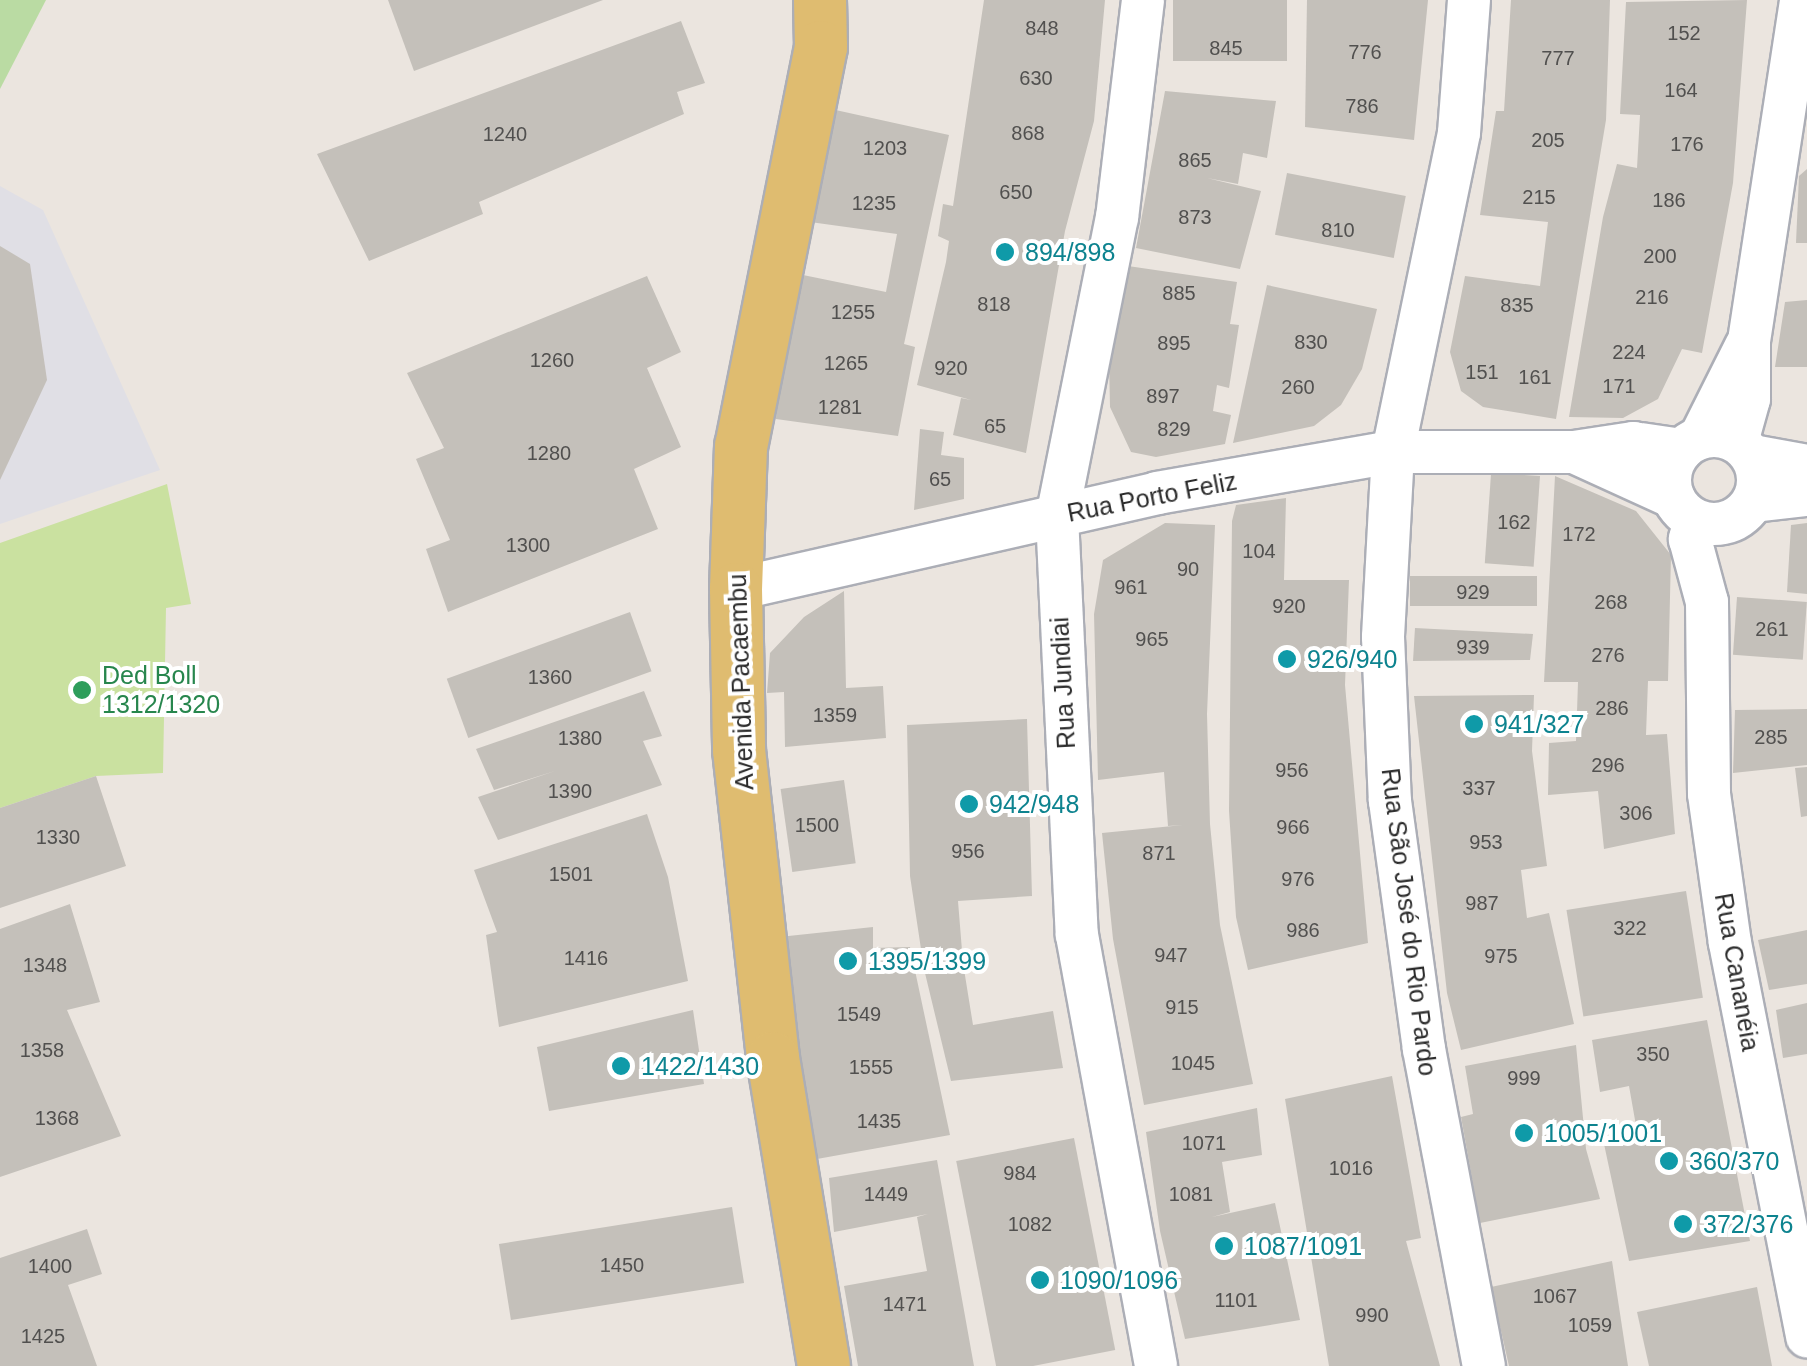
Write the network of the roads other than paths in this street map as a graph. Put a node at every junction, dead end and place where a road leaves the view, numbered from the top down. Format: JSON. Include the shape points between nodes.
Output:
{"nodes":[{"id":1,"x":820,"y":0,"type":"edge"},
{"id":2,"x":1143,"y":0,"type":"edge"},
{"id":3,"x":1468,"y":0,"type":"edge"},
{"id":4,"x":1801,"y":0,"type":"edge"},
{"id":5,"x":1796,"y":126,"type":"edge"},
{"id":6,"x":1717,"y":447,"type":"junction"},
{"id":7,"x":1394,"y":452,"type":"junction"},
{"id":8,"x":1574,"y":452,"type":"junction"},
{"id":9,"x":1807,"y":466,"type":"edge"},
{"id":10,"x":1807,"y":496,"type":"edge"},
{"id":11,"x":1749,"y":508,"type":"junction"},
{"id":12,"x":1684,"y":509,"type":"junction"},
{"id":13,"x":1057,"y":516,"type":"junction"},
{"id":14,"x":736,"y":589,"type":"junction"},
{"id":15,"x":1707,"y":602,"type":"junction"},
{"id":16,"x":1807,"y":1337,"type":"edge"},
{"id":17,"x":824,"y":1366,"type":"edge"},
{"id":18,"x":1156,"y":1366,"type":"edge"},
{"id":19,"x":1484,"y":1366,"type":"edge"}],
"edges":[{"from":1,"to":14,"type":"main road","name":"Avenida Pacaembu","via":[[821,47],[740,446]]},
{"from":2,"to":13,"type":"street","name":"Rua Jundiai","via":[[1117,217]]},
{"from":3,"to":7,"type":"street","name":"Rua São José do Rio Pardo","via":[[1459,133]]},
{"from":4,"to":5,"type":"street"},
{"from":5,"to":6,"type":"street","via":[[1749,341]]},
{"from":6,"to":8,"type":"street","name":"Rua Porto Feliz","via":[[1633,443]]},
{"from":6,"to":9,"type":"street","name":"Rua Porto Feliz"},
{"from":6,"to":11,"type":"street","via":[[1759,486]]},
{"from":6,"to":12,"type":"street","via":[[1672,465]]},
{"from":7,"to":8,"type":"street","name":"Rua Porto Feliz"},
{"from":7,"to":13,"type":"street","name":"Rua Porto Feliz"},
{"from":7,"to":19,"type":"street","name":"Rua São José do Rio Pardo","via":[[1382,637],[1390,801],[1424,1050]]},
{"from":8,"to":12,"type":"street","name":"Rua Porto Feliz"},
{"from":10,"to":11,"type":"street"},
{"from":11,"to":12,"type":"street","via":[[1712,525]]},
{"from":11,"to":15,"type":"street","name":"Rua Cananéia"},
{"from":12,"to":15,"type":"street","name":"Rua Cananéia"},
{"from":13,"to":14,"type":"street","name":"Rua Porto Feliz"},
{"from":13,"to":18,"type":"street","name":"Rua Jundiai","via":[[1077,935]]},
{"from":14,"to":17,"type":"main road","name":"Avenida Pacaembu","via":[[739,750],[771,1039]]},
{"from":15,"to":16,"type":"street","name":"Rua Cananéia","via":[[1712,813],[1730,943]]}]}
